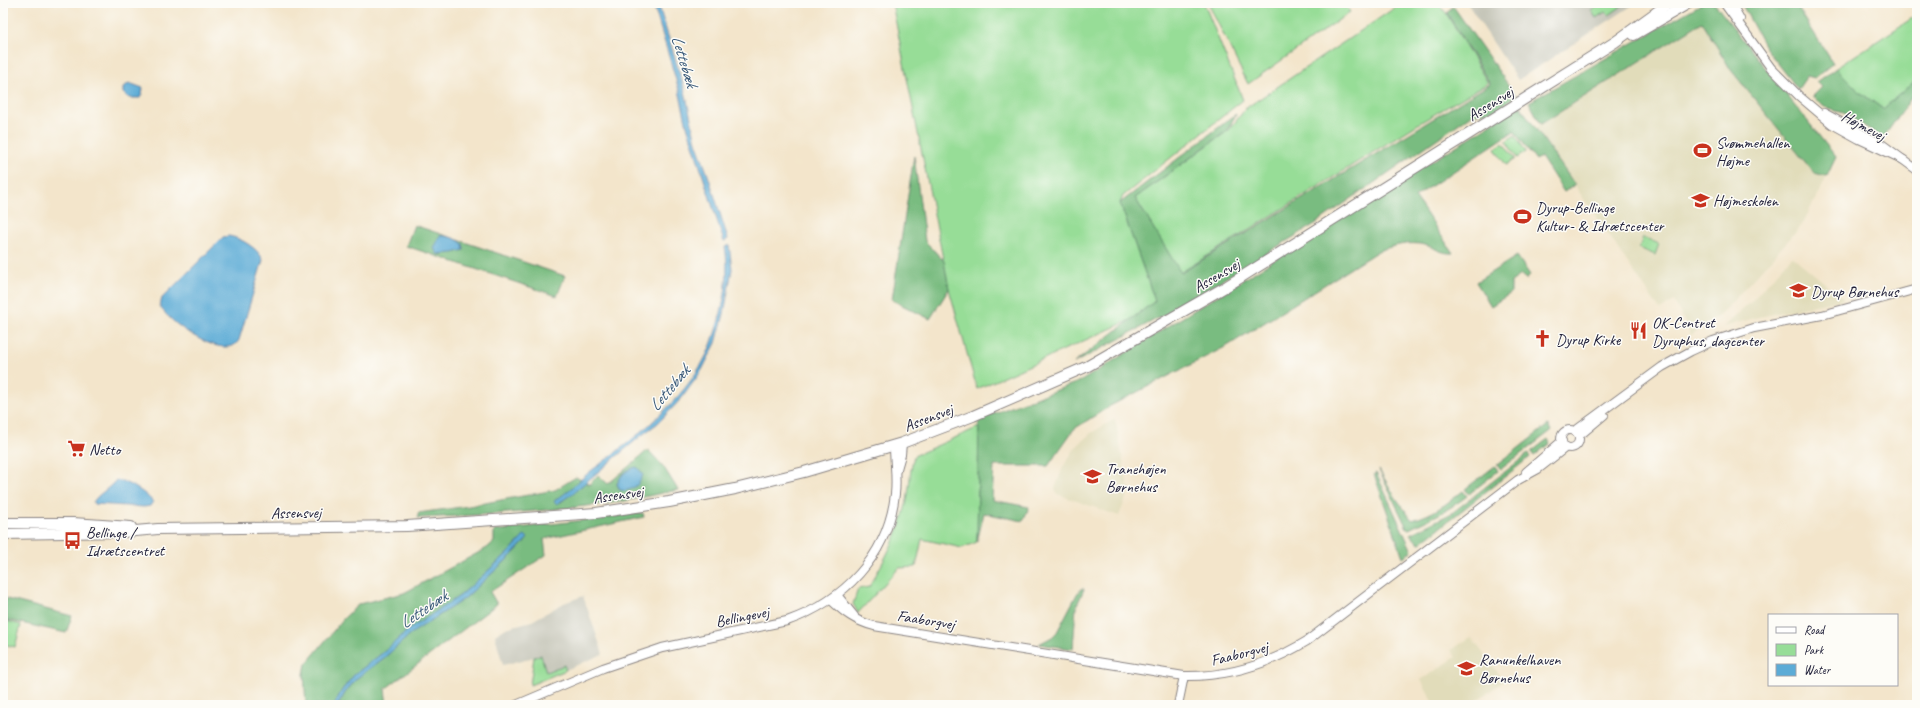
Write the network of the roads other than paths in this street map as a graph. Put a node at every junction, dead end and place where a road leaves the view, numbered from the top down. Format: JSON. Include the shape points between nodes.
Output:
{"nodes":[{"id":1,"x":1669,"y":3,"type":"edge"},
{"id":2,"x":1678,"y":3,"type":"edge"},
{"id":3,"x":1689,"y":3,"type":"edge"},
{"id":4,"x":1724,"y":3,"type":"edge"},
{"id":5,"x":1731,"y":3,"type":"edge"},
{"id":6,"x":1745,"y":32,"type":"junction"},
{"id":7,"x":1619,"y":40,"type":"junction"},
{"id":8,"x":1917,"y":170,"type":"edge"},
{"id":9,"x":1917,"y":283,"type":"edge"},
{"id":10,"x":1917,"y":289,"type":"edge"},
{"id":11,"x":1906,"y":291,"type":"junction"},
{"id":12,"x":1577,"y":434,"type":"junction"},
{"id":13,"x":898,"y":444,"type":"junction"},
{"id":14,"x":1564,"y":444,"type":"junction"},
{"id":15,"x":3,"y":524,"type":"edge"},
{"id":16,"x":158,"y":529,"type":"junction"},
{"id":17,"x":3,"y":534,"type":"edge"},
{"id":18,"x":834,"y":598,"type":"junction"},
{"id":19,"x":1184,"y":676,"type":"junction"},
{"id":20,"x":516,"y":705,"type":"edge"},
{"id":21,"x":1178,"y":705,"type":"edge"}],
"edges":[{"from":1,"to":7,"type":"main road","name":"Assensvej"},
{"from":2,"to":7,"type":"main road"},
{"from":3,"to":7,"type":"main road","name":"Assensvej","via":[[1632,36]]},
{"from":4,"to":6,"type":"street","name":"Højmevej"},
{"from":5,"to":6,"type":"street","name":"Højmevej"},
{"from":6,"to":8,"type":"street","name":"Højmevej","via":[[1771,68],[1832,124],[1904,160]]},
{"from":7,"to":13,"type":"main road","name":"Assensvej","via":[[1227,286],[1088,366],[973,416]]},
{"from":9,"to":11,"type":"street"},
{"from":10,"to":11,"type":"street"},
{"from":11,"to":12,"type":"street","via":[[1822,315],[1786,320],[1728,335],[1691,351],[1621,397],[1617,404]]},
{"from":12,"to":14,"type":"street","via":[[1576,445],[1571,448]]},
{"from":12,"to":14,"type":"street","via":[[1566,431],[1562,436]]},
{"from":13,"to":16,"type":"main road","name":"Assensvej","via":[[735,489],[596,513],[407,526]]},
{"from":13,"to":18,"type":"street","name":"Bellingevej","via":[[893,506],[882,541],[862,572]]},
{"from":14,"to":19,"type":"street","name":"Faaborgvej","via":[[1538,469],[1518,480],[1321,631],[1292,650],[1262,664],[1232,673]]},
{"from":15,"to":16,"type":"main road","name":"Assensvej","via":[[73,523]]},
{"from":16,"to":17,"type":"main road","name":"Assensvej"},
{"from":18,"to":19,"type":"street","name":"Faaborgvej","via":[[846,614],[864,623]]},
{"from":18,"to":20,"type":"street","name":"Bellingevej","via":[[787,621],[662,648],[603,668]]},
{"from":19,"to":21,"type":"street"}]}
